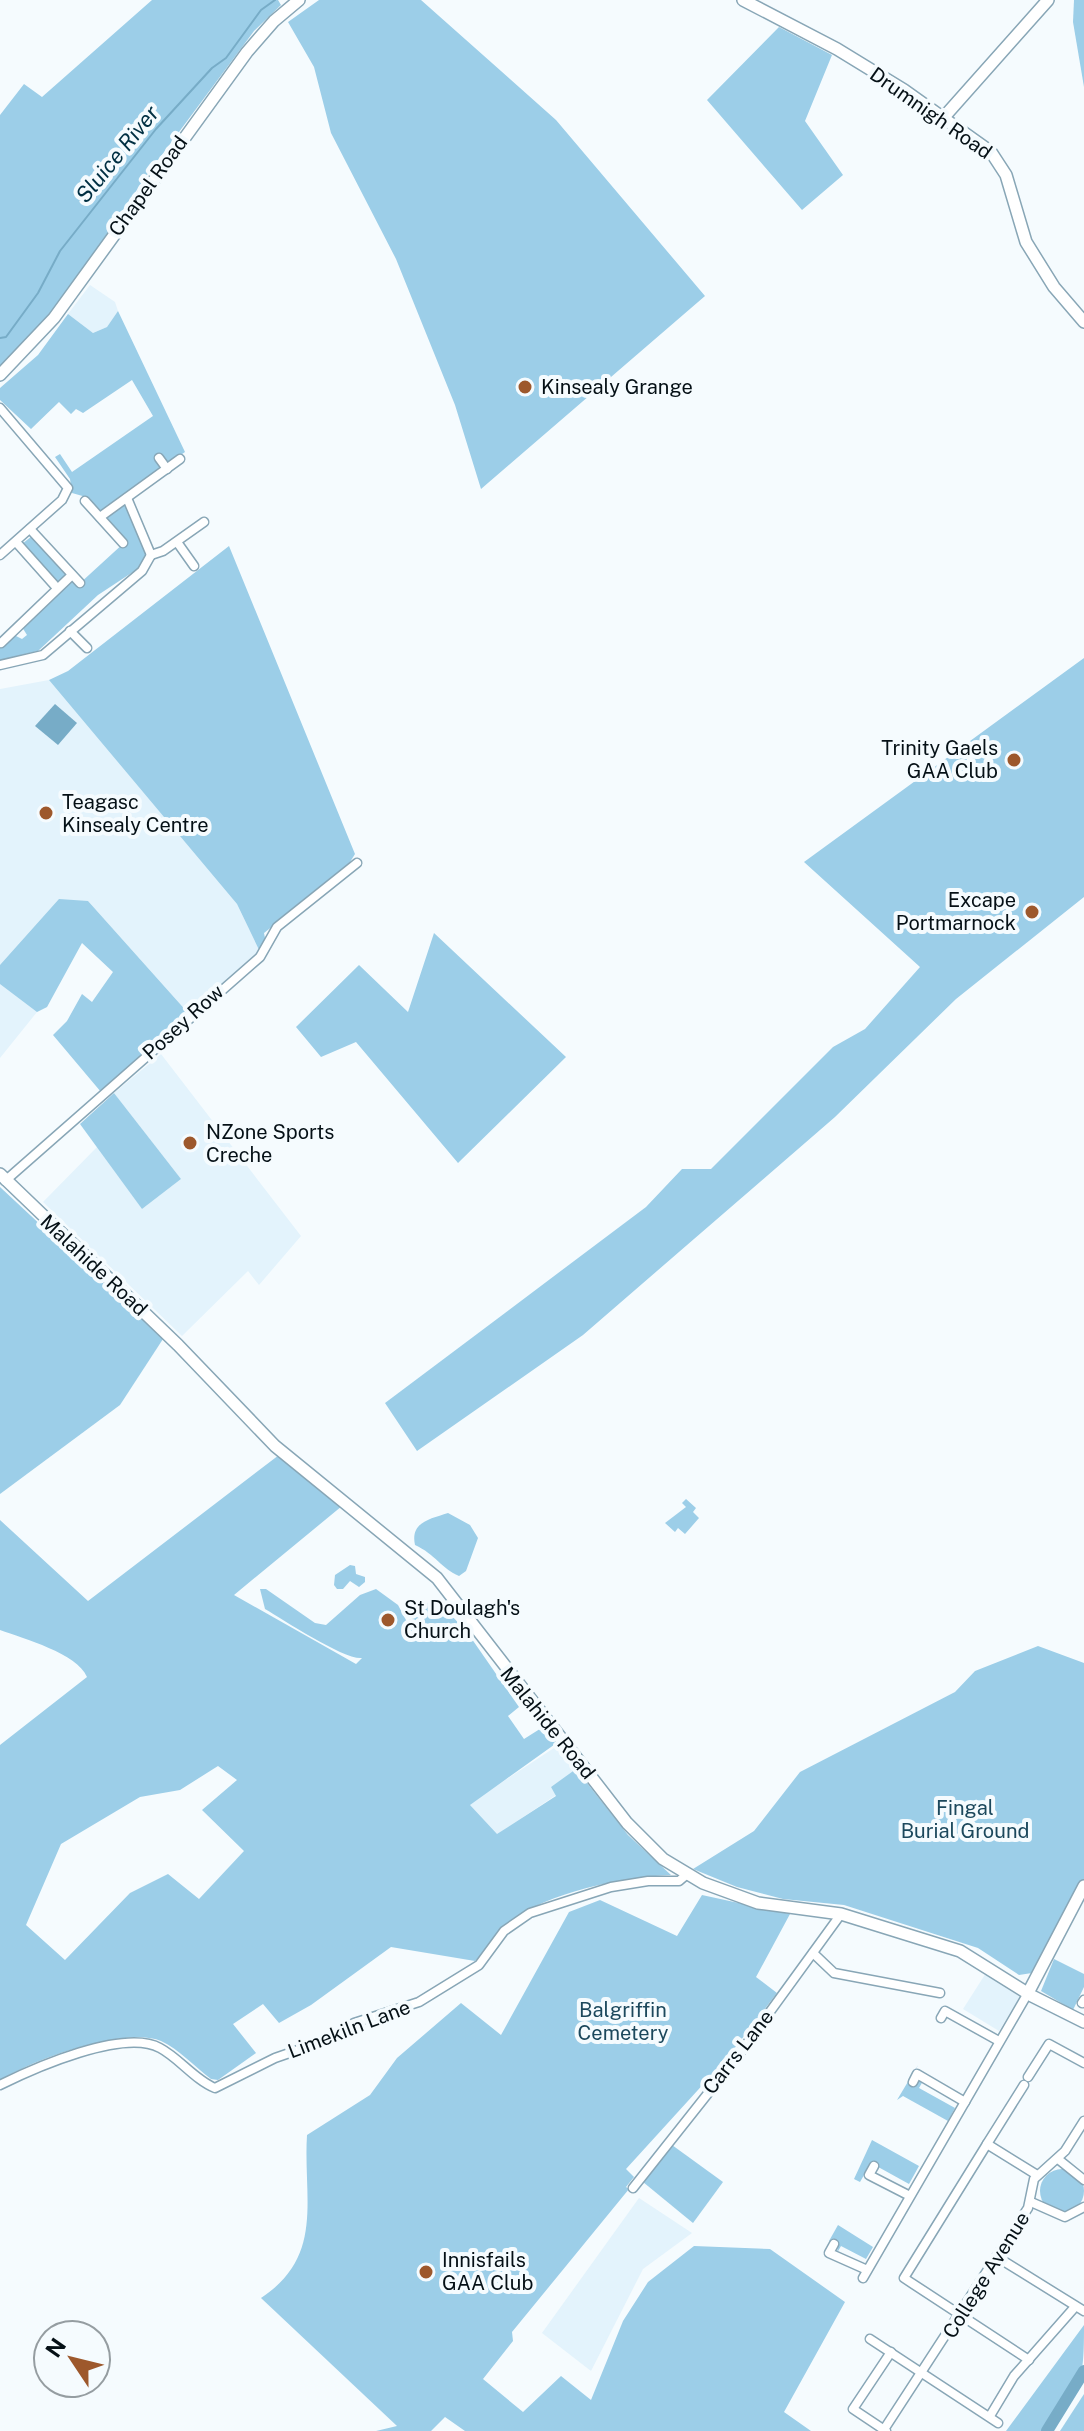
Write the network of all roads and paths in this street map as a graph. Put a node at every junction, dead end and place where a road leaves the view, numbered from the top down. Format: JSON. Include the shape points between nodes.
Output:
{"nodes":[{"id":1,"x":299,"y":0,"type":"edge"},
{"id":2,"x":743,"y":0,"type":"edge"},
{"id":3,"x":1048,"y":0,"type":"edge"},
{"id":4,"x":944,"y":117,"type":"junction"},
{"id":5,"x":1084,"y":322,"type":"edge"},
{"id":6,"x":0,"y":375,"type":"edge"},
{"id":7,"x":0,"y":408,"type":"edge"},
{"id":8,"x":159,"y":458,"type":"dead end"},
{"id":9,"x":180,"y":459,"type":"dead end"},
{"id":10,"x":167,"y":469,"type":"junction"},
{"id":11,"x":127,"y":498,"type":"junction"},
{"id":12,"x":85,"y":501,"type":"dead end"},
{"id":13,"x":100,"y":517,"type":"junction"},
{"id":14,"x":204,"y":522,"type":"dead end"},
{"id":15,"x":30,"y":529,"type":"junction"},
{"id":16,"x":16,"y":542,"type":"junction"},
{"id":17,"x":177,"y":542,"type":"junction"},
{"id":18,"x":123,"y":543,"type":"dead end"},
{"id":19,"x":0,"y":555,"type":"edge"},
{"id":20,"x":151,"y":555,"type":"junction"},
{"id":21,"x":194,"y":566,"type":"dead end"},
{"id":22,"x":72,"y":575,"type":"junction"},
{"id":23,"x":80,"y":583,"type":"dead end"},
{"id":24,"x":57,"y":588,"type":"junction"},
{"id":25,"x":17,"y":628,"type":"junction"},
{"id":26,"x":70,"y":631,"type":"junction"},
{"id":27,"x":24,"y":636,"type":"dead end"},
{"id":28,"x":1,"y":643,"type":"edge"},
{"id":29,"x":87,"y":648,"type":"dead end"},
{"id":30,"x":0,"y":665,"type":"edge"},
{"id":31,"x":357,"y":863,"type":"dead end"},
{"id":32,"x":2,"y":1177,"type":"edge"},
{"id":33,"x":686,"y":1875,"type":"junction"},
{"id":34,"x":1084,"y":1886,"type":"edge"},
{"id":35,"x":841,"y":1914,"type":"junction"},
{"id":36,"x":813,"y":1953,"type":"junction"},
{"id":37,"x":940,"y":1993,"type":"dead end"},
{"id":38,"x":1028,"y":1993,"type":"junction"},
{"id":39,"x":941,"y":2018,"type":"dead end"},
{"id":40,"x":1084,"y":2022,"type":"edge"},
{"id":41,"x":997,"y":2040,"type":"junction"},
{"id":42,"x":1084,"y":2063,"type":"edge"},
{"id":43,"x":913,"y":2082,"type":"dead end"},
{"id":44,"x":0,"y":2085,"type":"edge"},
{"id":45,"x":965,"y":2102,"type":"junction"},
{"id":46,"x":1084,"y":2121,"type":"edge"},
{"id":47,"x":987,"y":2144,"type":"junction"},
{"id":48,"x":1058,"y":2159,"type":"junction"},
{"id":49,"x":874,"y":2166,"type":"dead end"},
{"id":50,"x":1037,"y":2175,"type":"junction"},
{"id":51,"x":1084,"y":2180,"type":"edge"},
{"id":52,"x":633,"y":2188,"type":"dead end"},
{"id":53,"x":908,"y":2195,"type":"junction"},
{"id":54,"x":1031,"y":2202,"type":"junction"},
{"id":55,"x":1084,"y":2207,"type":"edge"},
{"id":56,"x":834,"y":2244,"type":"dead end"},
{"id":57,"x":997,"y":2257,"type":"junction"},
{"id":58,"x":1079,"y":2310,"type":"edge"},
{"id":59,"x":960,"y":2315,"type":"junction"},
{"id":60,"x":870,"y":2339,"type":"dead end"},
{"id":61,"x":891,"y":2352,"type":"junction"},
{"id":62,"x":1029,"y":2360,"type":"junction"},
{"id":63,"x":923,"y":2373,"type":"junction"},
{"id":64,"x":990,"y":2416,"type":"junction"},
{"id":65,"x":998,"y":2423,"type":"dead end"},
{"id":66,"x":885,"y":2430,"type":"edge"}],
"edges":[{"from":1,"to":6,"type":"main road","name":"Chapel Road","via":[[247,52],[69,299]]},
{"from":2,"to":4,"type":"main road","name":"Drumnigh Road","via":[[837,49]]},
{"from":3,"to":4,"type":"main road"},
{"from":4,"to":5,"type":"main road","name":"Drumnigh Road","via":[[1002,166],[1026,242]]},
{"from":7,"to":15,"type":"street","via":[[68,488]]},
{"from":8,"to":10,"type":"street"},
{"from":9,"to":10,"type":"street"},
{"from":10,"to":11,"type":"street"},
{"from":11,"to":13,"type":"street"},
{"from":11,"to":20,"type":"street"},
{"from":12,"to":13,"type":"street"},
{"from":13,"to":18,"type":"street"},
{"from":14,"to":17,"type":"street"},
{"from":15,"to":16,"type":"street"},
{"from":15,"to":22,"type":"street"},
{"from":16,"to":19,"type":"street"},
{"from":16,"to":24,"type":"street"},
{"from":17,"to":20,"type":"street"},
{"from":17,"to":21,"type":"street"},
{"from":20,"to":26,"type":"street","via":[[142,571]]},
{"from":22,"to":23,"type":"street"},
{"from":22,"to":24,"type":"street"},
{"from":24,"to":25,"type":"street"},
{"from":25,"to":27,"type":"street"},
{"from":25,"to":28,"type":"street"},
{"from":26,"to":29,"type":"street"},
{"from":26,"to":30,"type":"street","via":[[43,655]]},
{"from":31,"to":32,"type":"street","name":"Posey Row","via":[[277,927],[260,957]]},
{"from":32,"to":33,"type":"main road","name":"Malahide Road","via":[[275,1446],[437,1578],[627,1823]]},
{"from":33,"to":35,"type":"main road","name":"Malahide Road","via":[[758,1903]]},
{"from":33,"to":44,"type":"street","name":"Limekiln Lane","via":[[679,1881],[611,1887],[530,1913],[504,1931],[479,1965],[419,2002],[354,2023],[215,2088],[160,2048],[140,2043],[82,2051]]},
{"from":34,"to":38,"type":"main road"},
{"from":35,"to":36,"type":"street","name":"Carrs Lane"},
{"from":35,"to":38,"type":"main road","name":"Malahide Road","via":[[960,1951]]},
{"from":36,"to":37,"type":"street","via":[[834,1973]]},
{"from":36,"to":52,"type":"street","name":"Carrs Lane"},
{"from":38,"to":40,"type":"main road","name":"Malahide Road"},
{"from":38,"to":41,"type":"street"},
{"from":39,"to":41,"type":"street","via":[[945,2011]]},
{"from":41,"to":45,"type":"street"},
{"from":42,"to":47,"type":"street","via":[[1049,2044]]},
{"from":43,"to":45,"type":"street","via":[[917,2074]]},
{"from":45,"to":53,"type":"street"},
{"from":46,"to":48,"type":"street"},
{"from":47,"to":50,"type":"street"},
{"from":47,"to":59,"type":"street","via":[[904,2278]]},
{"from":48,"to":50,"type":"street"},
{"from":48,"to":51,"type":"street"},
{"from":49,"to":53,"type":"street","via":[[869,2175]]},
{"from":50,"to":54,"type":"street","name":"College Avenue"},
{"from":53,"to":56,"type":"street","via":[[864,2274],[829,2253]]},
{"from":54,"to":55,"type":"street","via":[[1065,2217]]},
{"from":54,"to":57,"type":"street","name":"College Avenue"},
{"from":57,"to":58,"type":"street"},
{"from":57,"to":59,"type":"street","name":"College Avenue"},
{"from":58,"to":62,"type":"street"},
{"from":59,"to":62,"type":"street"},
{"from":59,"to":63,"type":"street","name":"College Avenue"},
{"from":60,"to":61,"type":"street"},
{"from":61,"to":63,"type":"street"},
{"from":61,"to":66,"type":"street","via":[[853,2409]]},
{"from":62,"to":64,"type":"street"},
{"from":63,"to":64,"type":"street"},
{"from":63,"to":66,"type":"street","name":"College Avenue"},
{"from":64,"to":65,"type":"street"}]}
